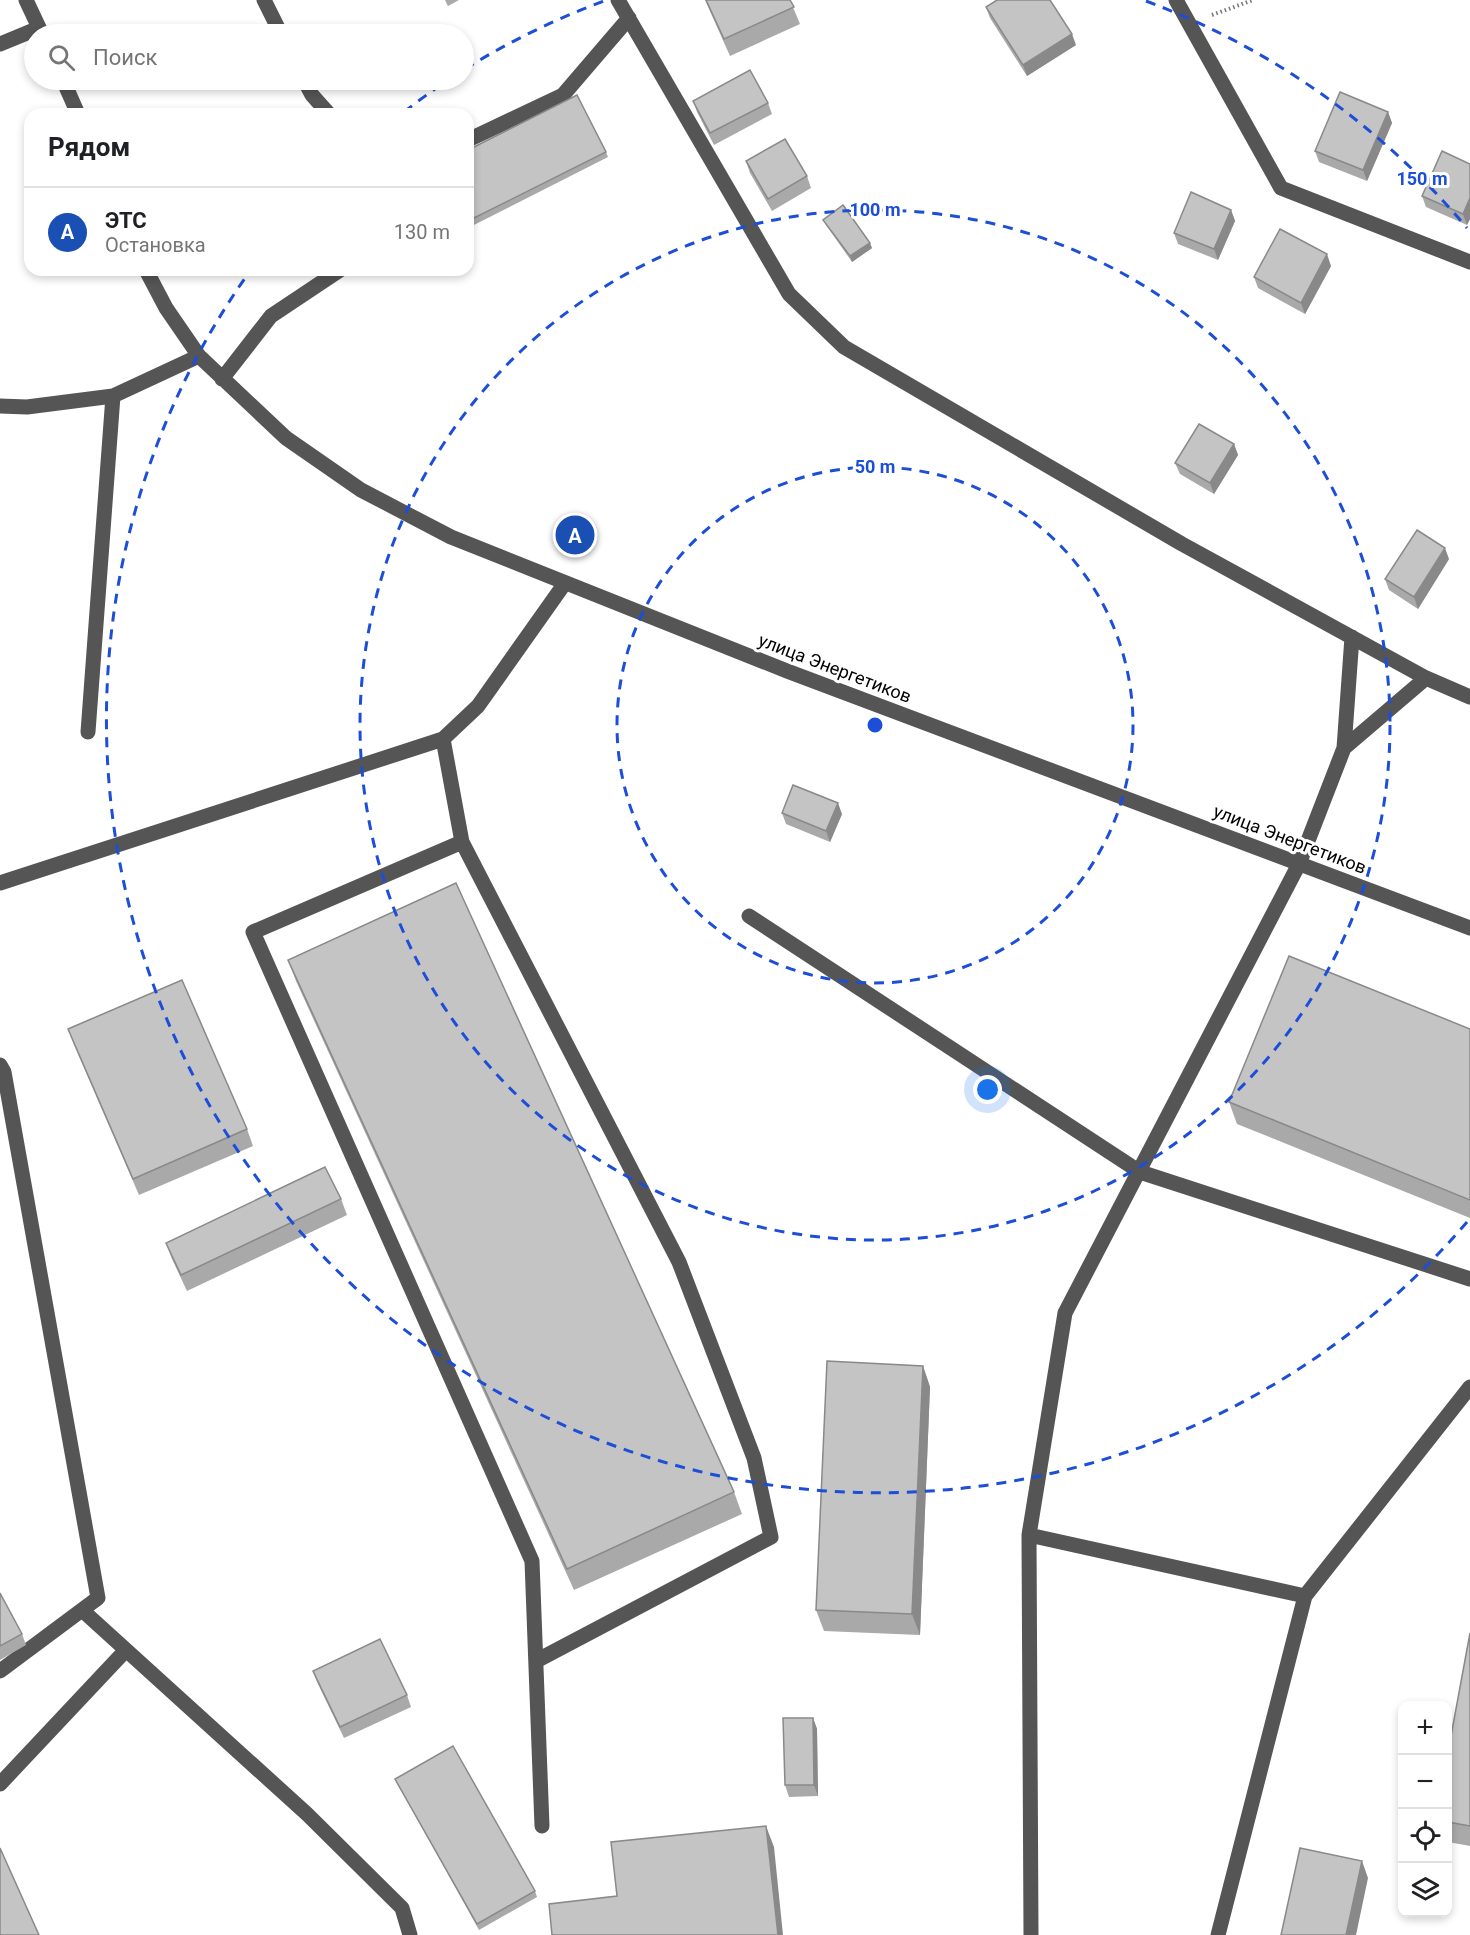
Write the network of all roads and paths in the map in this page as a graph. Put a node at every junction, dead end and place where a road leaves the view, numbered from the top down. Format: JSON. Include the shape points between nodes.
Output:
{"nodes":[{"id":1,"x":26,"y":0,"type":"edge"},
{"id":2,"x":264,"y":0,"type":"edge"},
{"id":3,"x":618,"y":0,"type":"edge"},
{"id":4,"x":1176,"y":0,"type":"edge"},
{"id":5,"x":1253,"y":0,"type":"edge"},
{"id":6,"x":629,"y":18,"type":"junction"},
{"id":7,"x":37,"y":24,"type":"edge"},
{"id":8,"x":277,"y":24,"type":"edge"},
{"id":9,"x":1189,"y":24,"type":"junction"},
{"id":10,"x":24,"y":36,"type":"edge"},
{"id":11,"x":0,"y":44,"type":"edge"},
{"id":12,"x":67,"y":90,"type":"edge"},
{"id":13,"x":309,"y":90,"type":"edge"},
{"id":14,"x":75,"y":108,"type":"edge"},
{"id":15,"x":324,"y":108,"type":"edge"},
{"id":16,"x":474,"y":137,"type":"edge"},
{"id":17,"x":1470,"y":262,"type":"edge"},
{"id":18,"x":149,"y":276,"type":"edge"},
{"id":19,"x":331,"y":276,"type":"edge"},
{"id":20,"x":199,"y":356,"type":"junction"},
{"id":21,"x":222,"y":379,"type":"junction"},
{"id":22,"x":113,"y":396,"type":"junction"},
{"id":23,"x":0,"y":406,"type":"edge"},
{"id":24,"x":565,"y":583,"type":"junction"},
{"id":25,"x":1352,"y":637,"type":"junction"},
{"id":26,"x":1426,"y":678,"type":"junction"},
{"id":27,"x":1470,"y":697,"type":"edge"},
{"id":28,"x":88,"y":732,"type":"dead end"},
{"id":29,"x":443,"y":739,"type":"junction"},
{"id":30,"x":1344,"y":748,"type":"junction"},
{"id":31,"x":462,"y":842,"type":"junction"},
{"id":32,"x":1299,"y":864,"type":"junction"},
{"id":33,"x":0,"y":884,"type":"edge"},
{"id":34,"x":749,"y":916,"type":"dead end"},
{"id":35,"x":1470,"y":928,"type":"edge"},
{"id":36,"x":0,"y":1065,"type":"edge"},
{"id":37,"x":1140,"y":1172,"type":"junction"},
{"id":38,"x":1470,"y":1279,"type":"edge"},
{"id":39,"x":1470,"y":1387,"type":"edge"},
{"id":40,"x":1029,"y":1535,"type":"junction"},
{"id":41,"x":1305,"y":1596,"type":"junction"},
{"id":42,"x":82,"y":1610,"type":"junction"},
{"id":43,"x":126,"y":1650,"type":"junction"},
{"id":44,"x":536,"y":1661,"type":"junction"},
{"id":45,"x":0,"y":1671,"type":"edge"},
{"id":46,"x":0,"y":1784,"type":"edge"},
{"id":47,"x":542,"y":1826,"type":"dead end"},
{"id":48,"x":410,"y":1935,"type":"edge"},
{"id":49,"x":1031,"y":1935,"type":"edge"},
{"id":50,"x":1218,"y":1935,"type":"edge"}],
"edges":[{"from":1,"to":7,"type":"street"},
{"from":2,"to":8,"type":"street"},
{"from":3,"to":6,"type":"street"},
{"from":4,"to":9,"type":"street"},
{"from":5,"to":9,"type":"path"},
{"from":6,"to":16,"type":"street","via":[[563,95]]},
{"from":6,"to":25,"type":"street","via":[[789,294],[844,347],[1182,544]]},
{"from":9,"to":17,"type":"street","via":[[1281,188]]},
{"from":10,"to":11,"type":"street"},
{"from":12,"to":14,"type":"street"},
{"from":13,"to":15,"type":"street"},
{"from":18,"to":20,"type":"street","name":"улица Энергетиков"},
{"from":19,"to":21,"type":"street","via":[[271,316]]},
{"from":20,"to":21,"type":"street","name":"улица Энергетиков"},
{"from":20,"to":22,"type":"street"},
{"from":21,"to":24,"type":"street","name":"улица Энергетиков","via":[[286,438],[361,490],[451,537]]},
{"from":22,"to":23,"type":"street","via":[[27,407]]},
{"from":22,"to":28,"type":"street"},
{"from":24,"to":29,"type":"street","via":[[478,706]]},
{"from":24,"to":32,"type":"street","name":"улица Энергетиков"},
{"from":25,"to":26,"type":"street"},
{"from":25,"to":30,"type":"street"},
{"from":26,"to":27,"type":"street"},
{"from":26,"to":30,"type":"street"},
{"from":29,"to":31,"type":"street"},
{"from":29,"to":33,"type":"street"},
{"from":30,"to":32,"type":"street"},
{"from":31,"to":44,"type":"street","via":[[253,932],[532,1562]]},
{"from":31,"to":44,"type":"street","via":[[679,1262],[754,1458],[771,1537]]},
{"from":32,"to":35,"type":"street","name":"улица Энергетиков"},
{"from":32,"to":37,"type":"street"},
{"from":34,"to":37,"type":"street"},
{"from":36,"to":42,"type":"street","via":[[98,1598]]},
{"from":37,"to":38,"type":"street"},
{"from":37,"to":40,"type":"street","via":[[1065,1313]]},
{"from":39,"to":41,"type":"street"},
{"from":40,"to":41,"type":"street"},
{"from":40,"to":49,"type":"street"},
{"from":41,"to":50,"type":"street"},
{"from":42,"to":43,"type":"street"},
{"from":42,"to":45,"type":"street"},
{"from":43,"to":46,"type":"street"},
{"from":43,"to":48,"type":"street","via":[[307,1814],[402,1908]]},
{"from":44,"to":47,"type":"street"}]}
